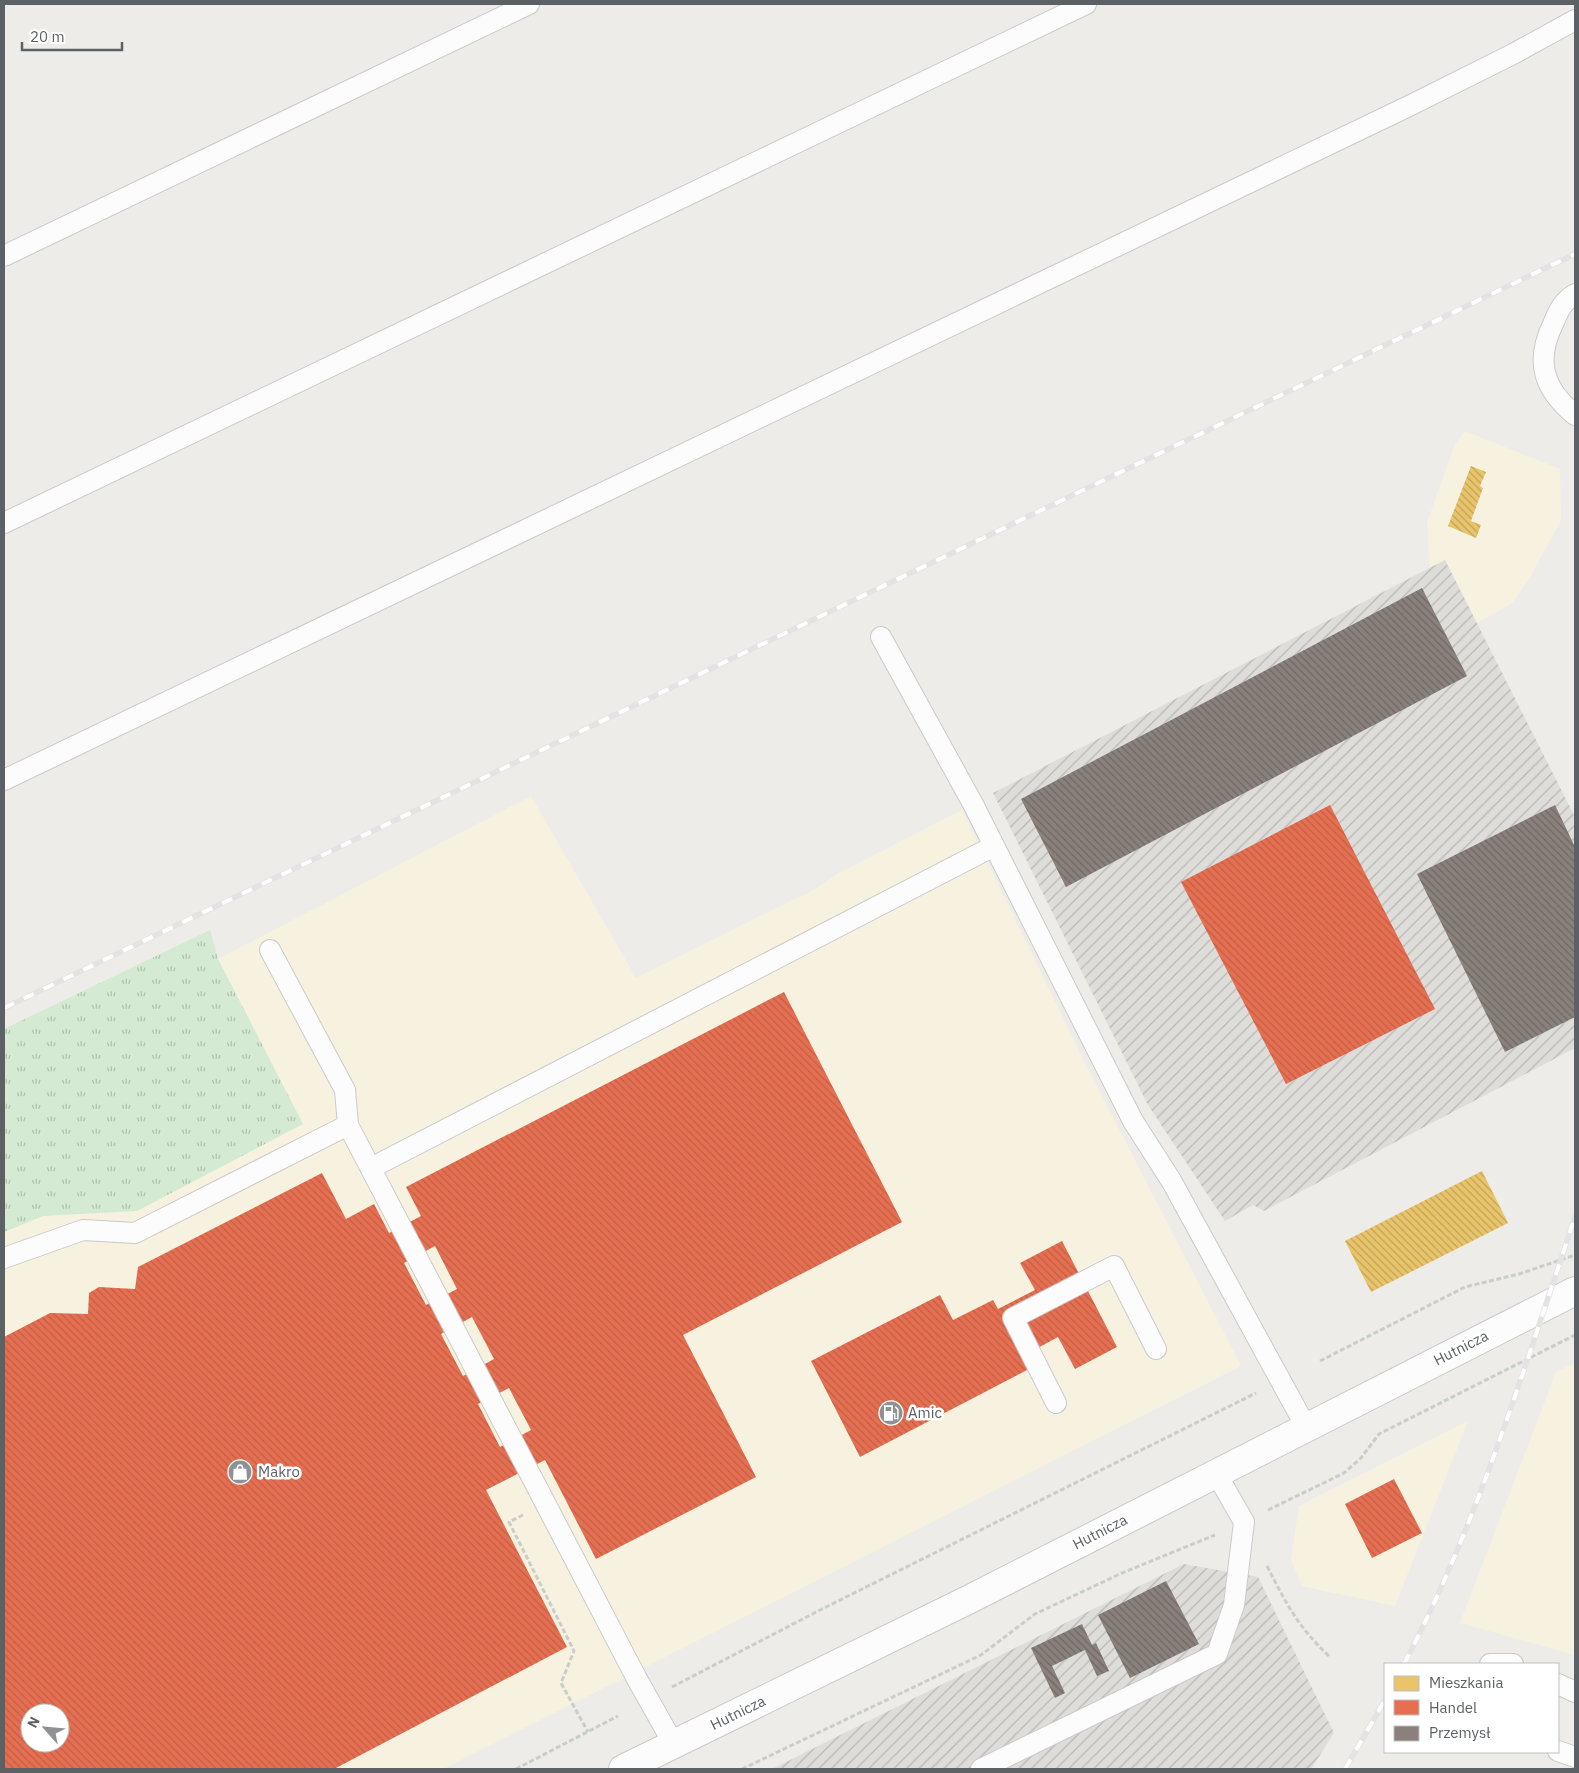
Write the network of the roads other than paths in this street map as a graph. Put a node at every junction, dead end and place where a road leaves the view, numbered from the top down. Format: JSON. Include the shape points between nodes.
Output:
{"nodes":[{"id":1,"x":529,"y":4,"type":"edge"},
{"id":2,"x":1086,"y":4,"type":"edge"},
{"id":3,"x":1575,"y":20,"type":"edge"},
{"id":4,"x":4,"y":256,"type":"edge"},
{"id":5,"x":1575,"y":294,"type":"edge"},
{"id":6,"x":1575,"y":416,"type":"edge"},
{"id":7,"x":4,"y":523,"type":"edge"},
{"id":8,"x":881,"y":637,"type":"dead end"},
{"id":9,"x":4,"y":780,"type":"edge"},
{"id":10,"x":994,"y":846,"type":"junction"},
{"id":11,"x":270,"y":950,"type":"dead end"},
{"id":12,"x":348,"y":1125,"type":"junction"},
{"id":13,"x":371,"y":1168,"type":"junction"},
{"id":14,"x":4,"y":1258,"type":"edge"},
{"id":15,"x":1575,"y":1291,"type":"edge"},
{"id":16,"x":1156,"y":1349,"type":"dead end"},
{"id":17,"x":1056,"y":1403,"type":"dead end"},
{"id":18,"x":1306,"y":1427,"type":"junction"},
{"id":19,"x":1216,"y":1473,"type":"junction"},
{"id":20,"x":1559,"y":1684,"type":"edge"},
{"id":21,"x":1575,"y":1692,"type":"edge"},
{"id":22,"x":673,"y":1743,"type":"junction"},
{"id":23,"x":1559,"y":1751,"type":"edge"},
{"id":24,"x":1575,"y":1757,"type":"edge"},
{"id":25,"x":623,"y":1769,"type":"edge"},
{"id":26,"x":981,"y":1769,"type":"edge"}],
"edges":[{"from":1,"to":4,"type":"lane"},
{"from":2,"to":7,"type":"lane"},
{"from":3,"to":9,"type":"lane","via":[[1409,106]]},
{"from":5,"to":6,"type":"lane","via":[[1563,301],[1550,329],[1543,346],[1542,367],[1560,403]]},
{"from":8,"to":10,"type":"lane"},
{"from":10,"to":13,"type":"lane"},
{"from":10,"to":18,"type":"lane","via":[[1133,1121],[1172,1182]]},
{"from":11,"to":12,"type":"lane","via":[[345,1090]]},
{"from":12,"to":13,"type":"lane"},
{"from":12,"to":14,"type":"lane","via":[[135,1233],[83,1230]]},
{"from":13,"to":22,"type":"lane"},
{"from":15,"to":18,"type":"main road","name":"Hutnicza"},
{"from":16,"to":17,"type":"lane","via":[[1114,1266],[1013,1318]]},
{"from":18,"to":19,"type":"main road","name":"Hutnicza"},
{"from":19,"to":22,"type":"main road","name":"Hutnicza"},
{"from":19,"to":26,"type":"lane","via":[[1244,1522],[1234,1604],[1216,1654]]},
{"from":20,"to":21,"type":"lane"},
{"from":22,"to":25,"type":"main road","name":"Hutnicza"},
{"from":23,"to":24,"type":"lane"}]}
